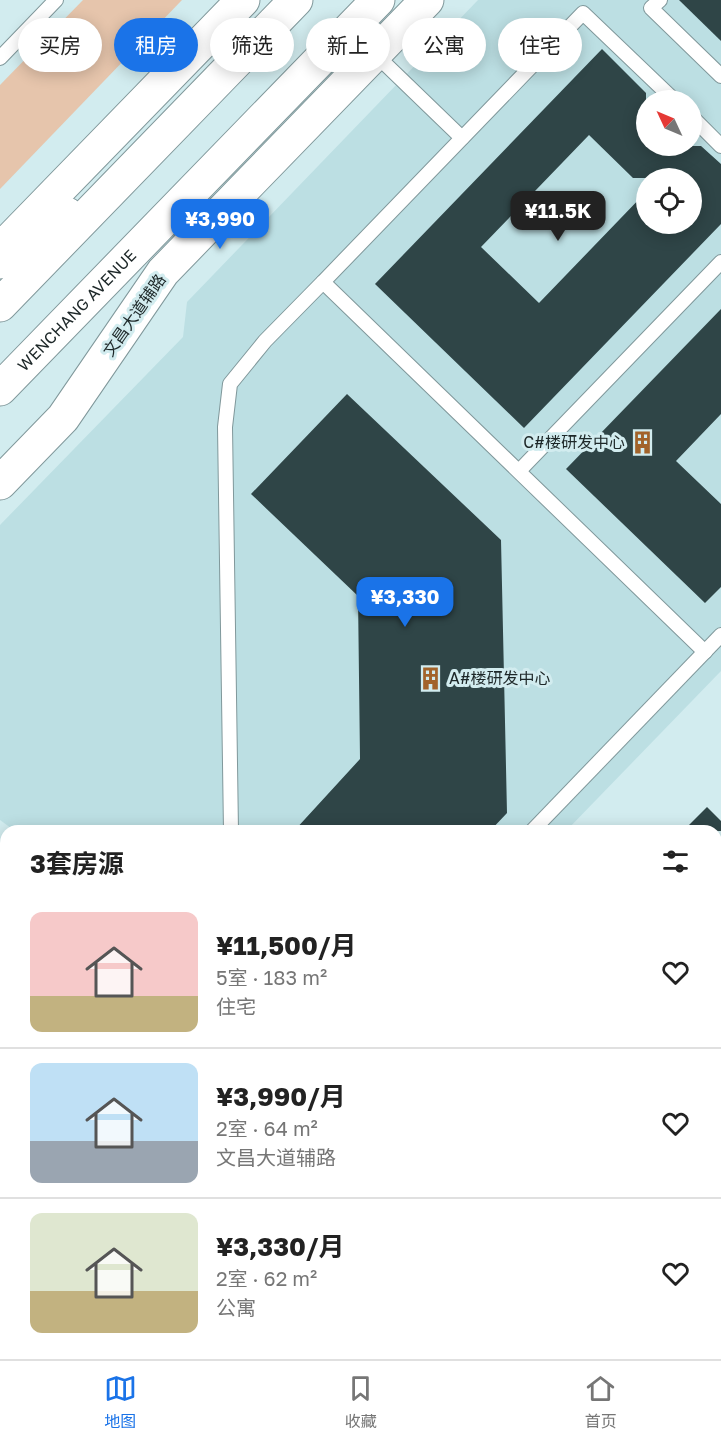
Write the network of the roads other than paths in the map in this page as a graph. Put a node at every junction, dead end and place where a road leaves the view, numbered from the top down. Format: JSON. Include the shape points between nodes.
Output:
{"nodes":[{"id":1,"x":56,"y":0,"type":"edge"},
{"id":2,"x":243,"y":0,"type":"edge"},
{"id":3,"x":296,"y":0,"type":"edge"},
{"id":4,"x":378,"y":0,"type":"edge"},
{"id":5,"x":427,"y":0,"type":"edge"},
{"id":6,"x":660,"y":0,"type":"edge"},
{"id":7,"x":390,"y":38,"type":"edge"},
{"id":8,"x":0,"y":58,"type":"edge"},
{"id":9,"x":390,"y":68,"type":"edge"},
{"id":10,"x":357,"y":72,"type":"edge"},
{"id":11,"x":721,"y":76,"type":"edge"},
{"id":12,"x":664,"y":90,"type":"edge"},
{"id":13,"x":702,"y":127,"type":"edge"},
{"id":14,"x":462,"y":138,"type":"junction"},
{"id":15,"x":721,"y":146,"type":"edge"},
{"id":16,"x":135,"y":166,"type":"junction"},
{"id":17,"x":0,"y":250,"type":"edge"},
{"id":18,"x":0,"y":262,"type":"edge"},
{"id":19,"x":721,"y":262,"type":"edge"},
{"id":20,"x":323,"y":282,"type":"junction"},
{"id":21,"x":0,"y":305,"type":"edge"},
{"id":22,"x":4,"y":378,"type":"edge"},
{"id":23,"x":519,"y":471,"type":"junction"},
{"id":24,"x":0,"y":483,"type":"edge"},
{"id":25,"x":721,"y":635,"type":"edge"},
{"id":26,"x":705,"y":652,"type":"junction"},
{"id":27,"x":231,"y":825,"type":"edge"},
{"id":28,"x":538,"y":825,"type":"edge"}],
"edges":[{"from":1,"to":8,"type":"lane"},
{"from":2,"to":17,"type":"main road"},
{"from":3,"to":16,"type":"main road"},
{"from":4,"to":22,"type":"main road","name":"WENCHANG AVENUE"},
{"from":5,"to":7,"type":"main road","name":"文昌大道辅路"},
{"from":6,"to":11,"type":"lane","via":[[651,9]]},
{"from":9,"to":14,"type":"lane"},
{"from":10,"to":24,"type":"main road","name":"文昌大道辅路","via":[[163,272],[63,418]]},
{"from":12,"to":14,"type":"lane","via":[[583,13]]},
{"from":13,"to":15,"type":"lane"},
{"from":14,"to":20,"type":"lane"},
{"from":16,"to":18,"type":"main road"},
{"from":16,"to":21,"type":"main road"},
{"from":19,"to":23,"type":"lane"},
{"from":20,"to":23,"type":"lane"},
{"from":20,"to":27,"type":"lane","via":[[265,341],[230,384],[225,427]]},
{"from":23,"to":26,"type":"lane"},
{"from":25,"to":26,"type":"lane"},
{"from":26,"to":28,"type":"lane"}]}
